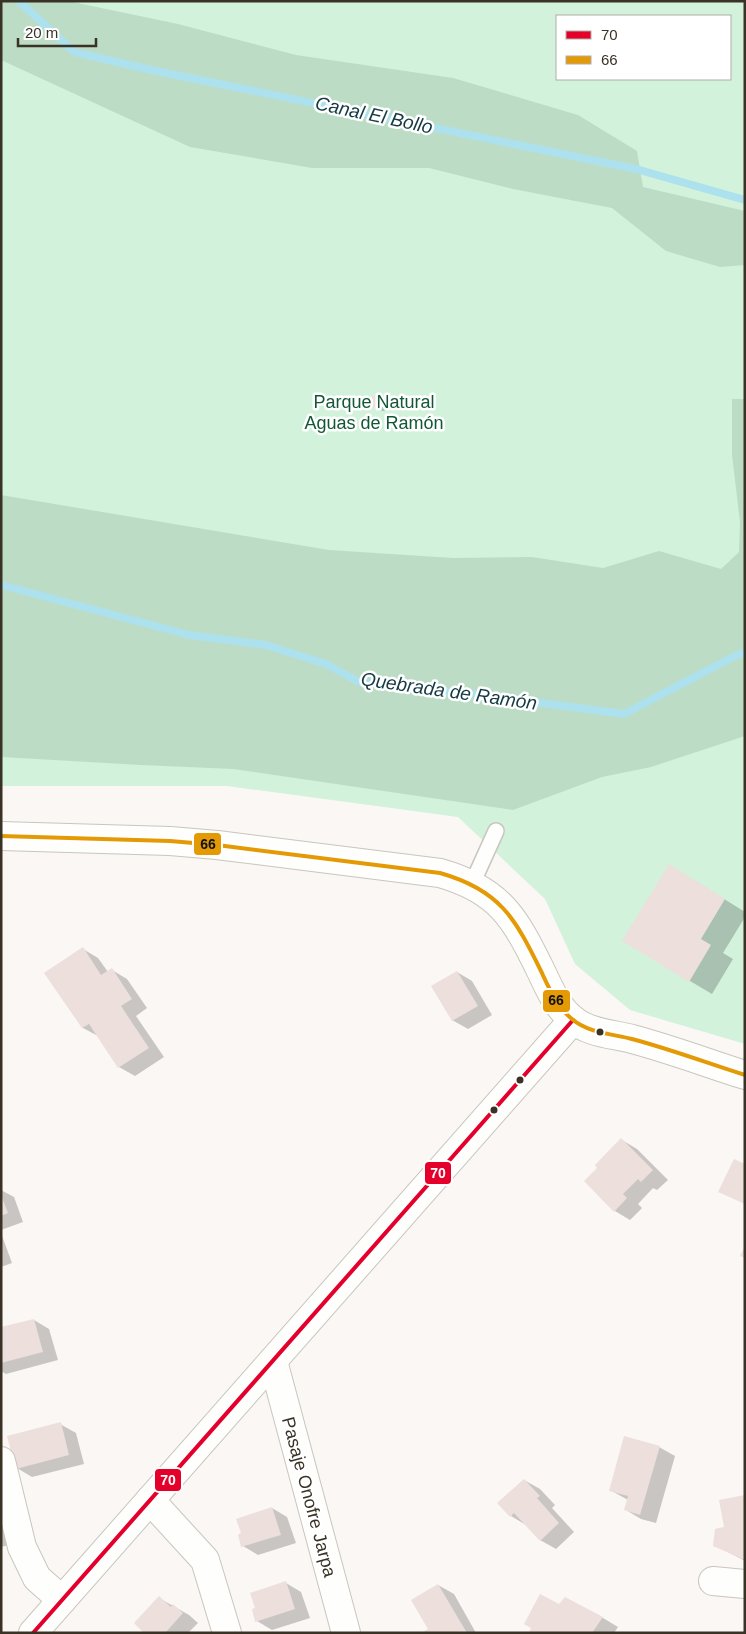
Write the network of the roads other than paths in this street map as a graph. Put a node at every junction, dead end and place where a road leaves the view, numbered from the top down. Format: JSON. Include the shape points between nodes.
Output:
{"nodes":[{"id":1,"x":496,"y":831,"type":"dead end"},
{"id":2,"x":1,"y":836,"type":"edge"},
{"id":3,"x":472,"y":884,"type":"junction"},
{"id":4,"x":573,"y":1020,"type":"junction"},
{"id":5,"x":745,"y":1075,"type":"edge"},
{"id":6,"x":273,"y":1361,"type":"junction"},
{"id":7,"x":1,"y":1461,"type":"edge"},
{"id":8,"x":150,"y":1500,"type":"junction"},
{"id":9,"x":713,"y":1581,"type":"dead end"},
{"id":10,"x":745,"y":1584,"type":"edge"},
{"id":11,"x":62,"y":1600,"type":"junction"},
{"id":12,"x":33,"y":1633,"type":"edge"},
{"id":13,"x":228,"y":1633,"type":"edge"},
{"id":14,"x":346,"y":1633,"type":"edge"}],
"edges":[{"from":1,"to":3,"type":"lane"},
{"from":2,"to":3,"type":"street","via":[[217,845],[440,873]]},
{"from":3,"to":4,"type":"street","via":[[507,912],[521,930],[559,1006]]},
{"from":4,"to":5,"type":"street","via":[[594,1031],[633,1039]]},
{"from":4,"to":6,"type":"street"},
{"from":6,"to":8,"type":"street"},
{"from":6,"to":14,"type":"street","name":"Pasaje Onofre Jarpa"},
{"from":7,"to":11,"type":"street","via":[[22,1547],[37,1578]]},
{"from":8,"to":11,"type":"street"},
{"from":8,"to":13,"type":"street","via":[[205,1560]]},
{"from":9,"to":10,"type":"street"},
{"from":11,"to":12,"type":"street"}]}
